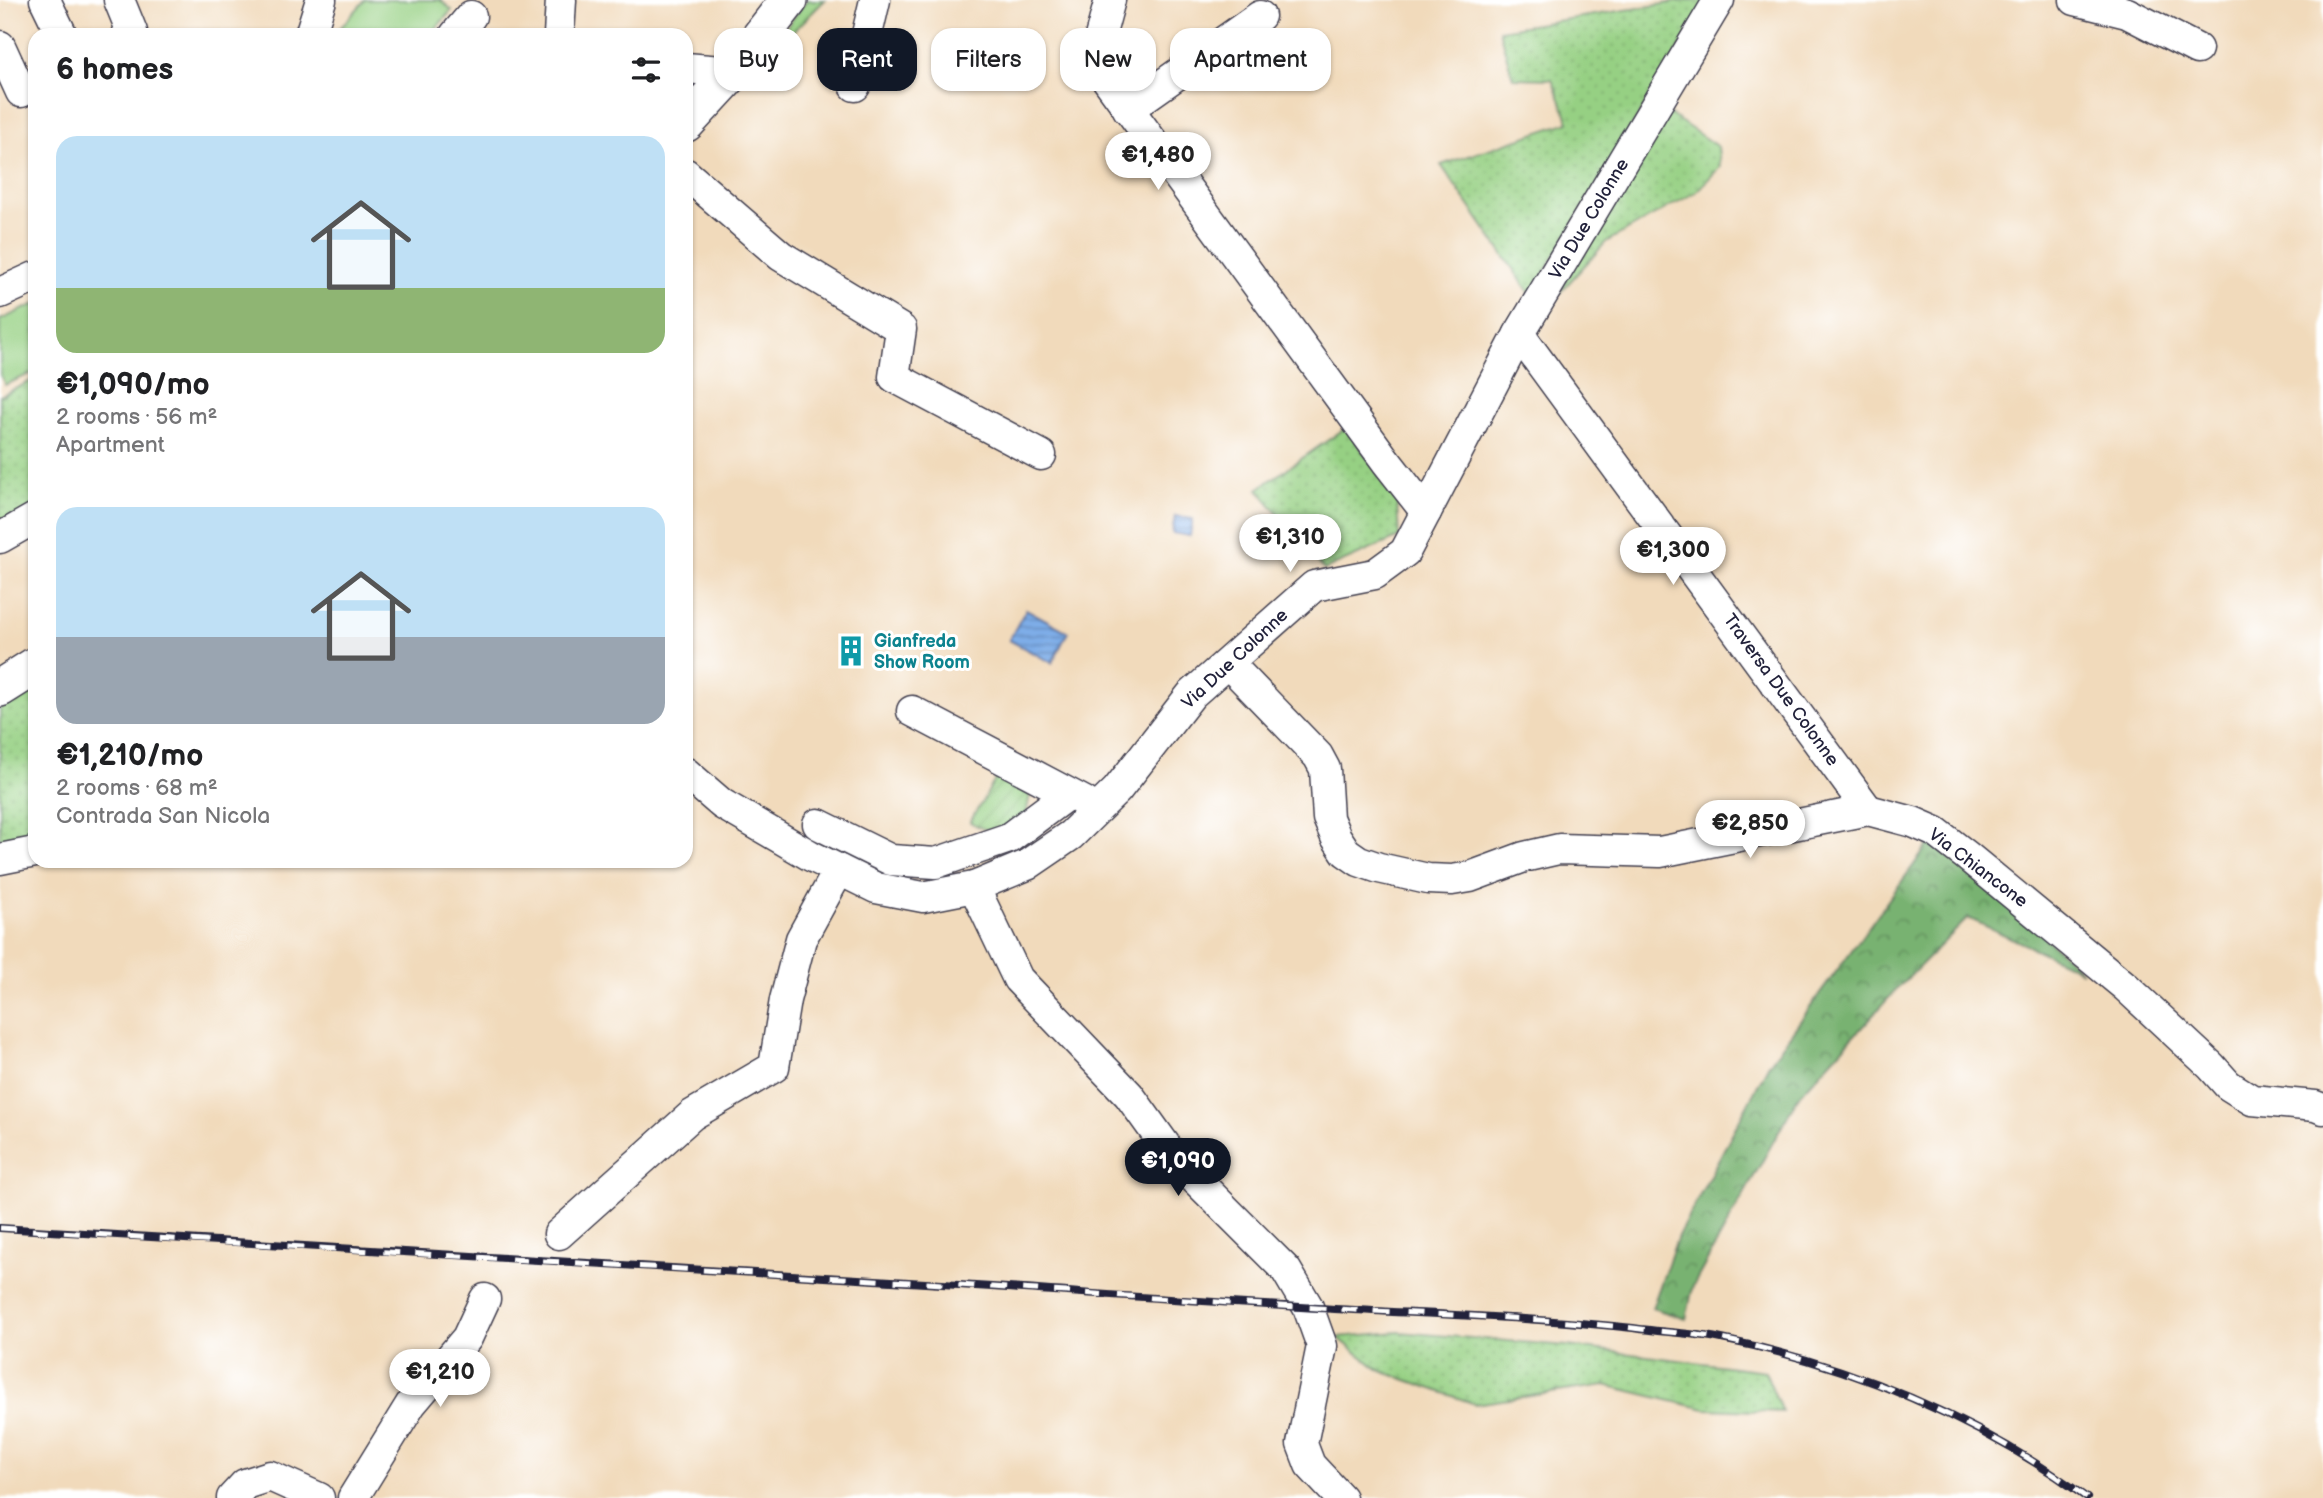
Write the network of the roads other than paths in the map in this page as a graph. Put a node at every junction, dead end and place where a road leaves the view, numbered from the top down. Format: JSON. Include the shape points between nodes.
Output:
{"nodes":[{"id":1,"x":45,"y":0,"type":"edge"},
{"id":2,"x":120,"y":0,"type":"edge"},
{"id":3,"x":321,"y":0,"type":"edge"},
{"id":4,"x":561,"y":0,"type":"edge"},
{"id":5,"x":789,"y":0,"type":"edge"},
{"id":6,"x":875,"y":0,"type":"edge"},
{"id":7,"x":1110,"y":0,"type":"edge"},
{"id":8,"x":1718,"y":0,"type":"edge"},
{"id":9,"x":2075,"y":0,"type":"edge"},
{"id":10,"x":1260,"y":16,"type":"dead end"},
{"id":11,"x":59,"y":28,"type":"edge"},
{"id":12,"x":130,"y":28,"type":"edge"},
{"id":13,"x":312,"y":28,"type":"edge"},
{"id":14,"x":559,"y":28,"type":"edge"},
{"id":15,"x":767,"y":28,"type":"edge"},
{"id":16,"x":868,"y":28,"type":"edge"},
{"id":17,"x":0,"y":46,"type":"edge"},
{"id":18,"x":2197,"y":49,"type":"dead end"},
{"id":19,"x":693,"y":69,"type":"edge"},
{"id":20,"x":714,"y":70,"type":"edge"},
{"id":21,"x":715,"y":91,"type":"edge"},
{"id":22,"x":19,"y":93,"type":"edge"},
{"id":23,"x":1128,"y":109,"type":"junction"},
{"id":24,"x":693,"y":115,"type":"edge"},
{"id":25,"x":693,"y":180,"type":"edge"},
{"id":26,"x":28,"y":279,"type":"edge"},
{"id":27,"x":0,"y":293,"type":"edge"},
{"id":28,"x":1519,"y":334,"type":"junction"},
{"id":29,"x":1041,"y":455,"type":"dead end"},
{"id":30,"x":1426,"y":512,"type":"junction"},
{"id":31,"x":28,"y":522,"type":"edge"},
{"id":32,"x":0,"y":538,"type":"edge"},
{"id":33,"x":1228,"y":663,"type":"junction"},
{"id":34,"x":28,"y":670,"type":"edge"},
{"id":35,"x":0,"y":688,"type":"edge"},
{"id":36,"x":912,"y":711,"type":"dead end"},
{"id":37,"x":693,"y":779,"type":"edge"},
{"id":38,"x":1068,"y":794,"type":"junction"},
{"id":39,"x":1097,"y":810,"type":"junction"},
{"id":40,"x":1868,"y":810,"type":"junction"},
{"id":41,"x":818,"y":824,"type":"dead end"},
{"id":42,"x":28,"y":853,"type":"edge"},
{"id":43,"x":0,"y":859,"type":"edge"},
{"id":44,"x":839,"y":870,"type":"junction"},
{"id":45,"x":974,"y":887,"type":"junction"},
{"id":46,"x":2323,"y":1109,"type":"edge"},
{"id":47,"x":559,"y":1234,"type":"dead end"},
{"id":48,"x":485,"y":1299,"type":"dead end"},
{"id":49,"x":232,"y":1498,"type":"edge"},
{"id":50,"x":318,"y":1498,"type":"edge"},
{"id":51,"x":353,"y":1498,"type":"edge"},
{"id":52,"x":1341,"y":1498,"type":"edge"}],
"edges":[{"from":1,"to":11,"type":"street"},
{"from":2,"to":12,"type":"street"},
{"from":3,"to":13,"type":"street"},
{"from":4,"to":14,"type":"street"},
{"from":5,"to":15,"type":"main road"},
{"from":6,"to":16,"type":"street"},
{"from":7,"to":23,"type":"street","via":[[1097,60]]},
{"from":8,"to":28,"type":"street","name":"Via Due Colonne"},
{"from":9,"to":18,"type":"street","via":[[2127,13]]},
{"from":10,"to":23,"type":"street"},
{"from":17,"to":22,"type":"street"},
{"from":19,"to":20,"type":"street"},
{"from":21,"to":24,"type":"main road"},
{"from":23,"to":30,"type":"street"},
{"from":25,"to":29,"type":"street","via":[[781,256],[901,329],[894,377]]},
{"from":26,"to":27,"type":"street"},
{"from":28,"to":30,"type":"street","name":"Via Due Colonne"},
{"from":28,"to":40,"type":"street","name":"Traversa Due Colonne"},
{"from":30,"to":33,"type":"street","name":"Via Due Colonne","via":[[1405,552],[1375,574],[1314,586]]},
{"from":31,"to":32,"type":"street"},
{"from":33,"to":39,"type":"street","name":"Via Due Colonne","via":[[1191,695]]},
{"from":33,"to":40,"type":"street","name":"Via Chiancone","via":[[1318,756],[1325,769],[1328,818],[1336,837],[1346,852],[1378,868],[1452,880],[1559,849],[1660,852]]},
{"from":34,"to":35,"type":"main road"},
{"from":36,"to":38,"type":"street"},
{"from":37,"to":44,"type":"street","name":"Via Due Colonne","via":[[722,804]]},
{"from":38,"to":39,"type":"street"},
{"from":38,"to":41,"type":"street","via":[[1009,838],[936,863],[891,860]]},
{"from":39,"to":45,"type":"street","name":"Via Due Colonne","via":[[1071,835],[1027,865]]},
{"from":40,"to":46,"type":"street","name":"Via Chiancone","via":[[1936,832],[2126,987],[2228,1085],[2252,1100]]},
{"from":42,"to":43,"type":"street"},
{"from":44,"to":45,"type":"street","name":"Via Due Colonne","via":[[876,888],[923,898]]},
{"from":44,"to":47,"type":"street","via":[[801,939],[774,1067],[692,1115]]},
{"from":45,"to":52,"type":"street","via":[[1018,979],[1129,1095],[1175,1159],[1286,1270],[1308,1307],[1322,1346],[1302,1444],[1310,1465]]},
{"from":48,"to":51,"type":"street","via":[[467,1338],[411,1404]]},
{"from":49,"to":50,"type":"street","via":[[245,1484],[270,1476]]}]}
